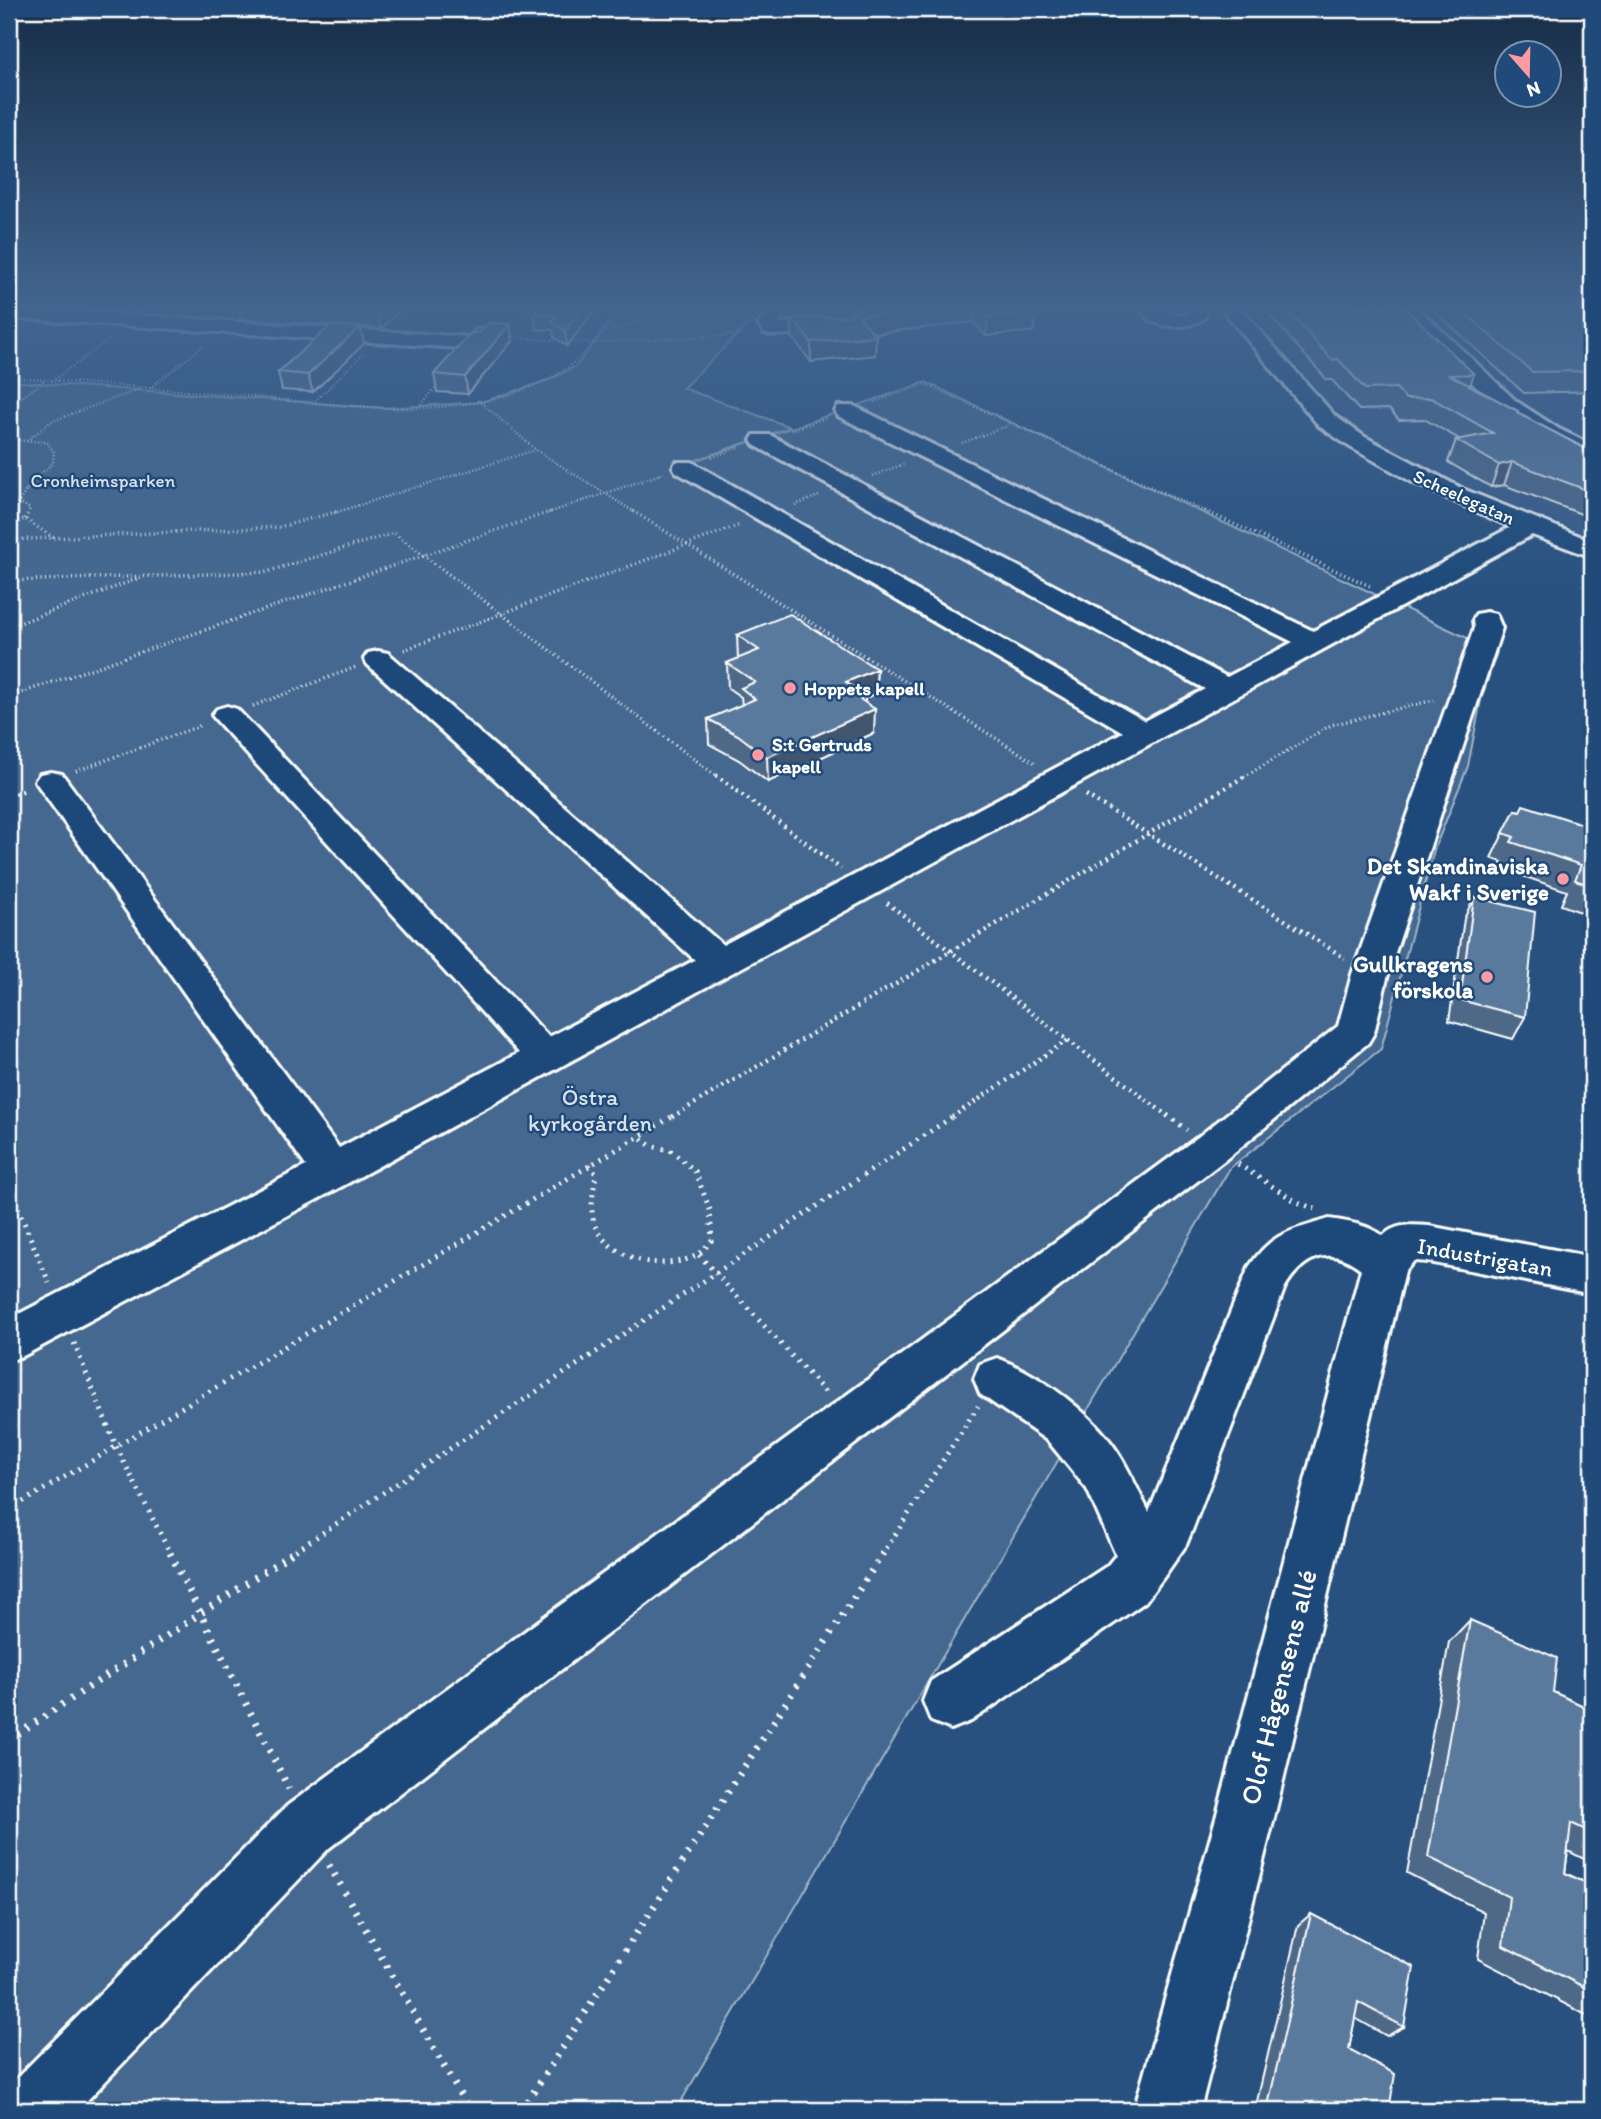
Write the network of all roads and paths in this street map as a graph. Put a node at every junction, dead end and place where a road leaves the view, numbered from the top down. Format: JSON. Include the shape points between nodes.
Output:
{"nodes":[{"id":1,"x":95,"y":406,"type":"edge"},
{"id":2,"x":485,"y":406,"type":"edge"},
{"id":3,"x":1314,"y":406,"type":"edge"},
{"id":4,"x":1508,"y":406,"type":"edge"},
{"id":5,"x":846,"y":411,"type":"dead end"},
{"id":6,"x":1010,"y":425,"type":"dead end"},
{"id":7,"x":9,"y":440,"type":"edge"},
{"id":8,"x":762,"y":440,"type":"dead end"},
{"id":9,"x":27,"y":441,"type":"junction"},
{"id":10,"x":536,"y":450,"type":"junction"},
{"id":11,"x":1592,"y":454,"type":"edge"},
{"id":12,"x":684,"y":467,"type":"dead end"},
{"id":13,"x":19,"y":502,"type":"junction"},
{"id":14,"x":9,"y":506,"type":"edge"},
{"id":15,"x":25,"y":519,"type":"junction"},
{"id":16,"x":9,"y":523,"type":"edge"},
{"id":17,"x":1530,"y":526,"type":"junction"},
{"id":18,"x":54,"y":538,"type":"junction"},
{"id":19,"x":9,"y":540,"type":"edge"},
{"id":20,"x":1592,"y":550,"type":"edge"},
{"id":21,"x":424,"y":555,"type":"junction"},
{"id":22,"x":146,"y":576,"type":"junction"},
{"id":23,"x":9,"y":581,"type":"edge"},
{"id":24,"x":1397,"y":598,"type":"junction"},
{"id":25,"x":1486,"y":620,"type":"dead end"},
{"id":26,"x":9,"y":627,"type":"edge"},
{"id":27,"x":1314,"y":642,"type":"junction"},
{"id":28,"x":378,"y":659,"type":"dead end"},
{"id":29,"x":1227,"y":689,"type":"junction"},
{"id":30,"x":1466,"y":693,"type":"junction"},
{"id":31,"x":9,"y":697,"type":"edge"},
{"id":32,"x":227,"y":715,"type":"dead end"},
{"id":33,"x":1145,"y":733,"type":"junction"},
{"id":34,"x":1061,"y":779,"type":"junction"},
{"id":35,"x":51,"y":781,"type":"dead end"},
{"id":36,"x":1147,"y":833,"type":"junction"},
{"id":37,"x":863,"y":886,"type":"junction"},
{"id":38,"x":949,"y":950,"type":"junction"},
{"id":39,"x":720,"y":962,"type":"junction"},
{"id":40,"x":1370,"y":974,"type":"junction"},
{"id":41,"x":1068,"y":1040,"type":"junction"},
{"id":42,"x":545,"y":1057,"type":"junction"},
{"id":43,"x":638,"y":1136,"type":"junction"},
{"id":44,"x":1212,"y":1148,"type":"junction"},
{"id":45,"x":589,"y":1164,"type":"junction"},
{"id":46,"x":333,"y":1171,"type":"junction"},
{"id":47,"x":9,"y":1186,"type":"edge"},
{"id":48,"x":1325,"y":1213,"type":"dead end"},
{"id":49,"x":699,"y":1255,"type":"junction"},
{"id":50,"x":1385,"y":1263,"type":"junction"},
{"id":51,"x":715,"y":1273,"type":"junction"},
{"id":52,"x":1592,"y":1276,"type":"edge"},
{"id":53,"x":61,"y":1313,"type":"junction"},
{"id":54,"x":9,"y":1341,"type":"edge"},
{"id":55,"x":989,"y":1390,"type":"joint"},
{"id":56,"x":851,"y":1420,"type":"junction"},
{"id":57,"x":116,"y":1446,"type":"junction"},
{"id":58,"x":9,"y":1510,"type":"edge"},
{"id":59,"x":1144,"y":1560,"type":"junction"},
{"id":60,"x":200,"y":1612,"type":"junction"},
{"id":61,"x":951,"y":1701,"type":"dead end"},
{"id":62,"x":9,"y":1740,"type":"edge"},
{"id":63,"x":308,"y":1827,"type":"junction"},
{"id":64,"x":32,"y":2110,"type":"edge"},
{"id":65,"x":469,"y":2110,"type":"edge"},
{"id":66,"x":522,"y":2110,"type":"edge"},
{"id":67,"x":1167,"y":2110,"type":"edge"}],
"edges":[{"from":1,"to":9,"type":"path","via":[[50,422]]},
{"from":2,"to":10,"type":"path"},
{"from":3,"to":17,"type":"street","name":"Scheelegatan","via":[[1347,435],[1431,484]]},
{"from":4,"to":11,"type":"street"},
{"from":5,"to":27,"type":"street"},
{"from":6,"to":24,"type":"path"},
{"from":7,"to":9,"type":"path"},
{"from":8,"to":29,"type":"street"},
{"from":9,"to":13,"type":"path","via":[[47,442],[54,452],[53,463],[32,481]]},
{"from":10,"to":18,"type":"path","via":[[279,527]]},
{"from":10,"to":34,"type":"path"},
{"from":12,"to":33,"type":"street"},
{"from":13,"to":14,"type":"path"},
{"from":13,"to":15,"type":"path","via":[[30,509]]},
{"from":15,"to":16,"type":"path"},
{"from":15,"to":18,"type":"path"},
{"from":17,"to":20,"type":"street","name":"Scheelegatan"},
{"from":17,"to":24,"type":"street"},
{"from":18,"to":19,"type":"path"},
{"from":21,"to":22,"type":"path","via":[[394,533],[266,572]]},
{"from":21,"to":31,"type":"path"},
{"from":21,"to":37,"type":"path"},
{"from":22,"to":23,"type":"path"},
{"from":22,"to":26,"type":"path"},
{"from":24,"to":27,"type":"street"},
{"from":25,"to":30,"type":"street","via":[[1488,628]]},
{"from":27,"to":29,"type":"street"},
{"from":28,"to":39,"type":"street"},
{"from":29,"to":33,"type":"street"},
{"from":30,"to":36,"type":"path","via":[[1331,725]]},
{"from":30,"to":40,"type":"street"},
{"from":32,"to":42,"type":"street"},
{"from":33,"to":34,"type":"street"},
{"from":34,"to":36,"type":"path"},
{"from":34,"to":37,"type":"street"},
{"from":35,"to":46,"type":"street"},
{"from":36,"to":38,"type":"path"},
{"from":36,"to":40,"type":"path"},
{"from":37,"to":38,"type":"path"},
{"from":37,"to":39,"type":"street"},
{"from":38,"to":41,"type":"path"},
{"from":38,"to":43,"type":"path"},
{"from":39,"to":42,"type":"street"},
{"from":40,"to":44,"type":"street","via":[[1355,1033]]},
{"from":41,"to":44,"type":"path"},
{"from":41,"to":51,"type":"path"},
{"from":42,"to":46,"type":"street"},
{"from":43,"to":45,"type":"path"},
{"from":43,"to":49,"type":"path","via":[[651,1146],[670,1150],[695,1171],[710,1210],[712,1240]]},
{"from":44,"to":48,"type":"path","via":[[1295,1201]]},
{"from":44,"to":56,"type":"street"},
{"from":45,"to":49,"type":"path","via":[[596,1174],[592,1211],[596,1229],[613,1248],[646,1262],[670,1264]]},
{"from":45,"to":57,"type":"path"},
{"from":46,"to":53,"type":"street"},
{"from":47,"to":53,"type":"path"},
{"from":49,"to":51,"type":"path"},
{"from":50,"to":52,"type":"street","name":"Industrigatan","via":[[1404,1243],[1429,1244]]},
{"from":50,"to":59,"type":"street","via":[[1357,1241],[1329,1237],[1279,1258],[1265,1280],[1168,1528]]},
{"from":50,"to":67,"type":"street","name":"Olof Hågensens allé"},
{"from":51,"to":56,"type":"path"},
{"from":51,"to":60,"type":"path"},
{"from":53,"to":54,"type":"street"},
{"from":53,"to":57,"type":"path"},
{"from":55,"to":59,"type":"street","via":[[1065,1425],[1104,1473]]},
{"from":55,"to":66,"type":"path"},
{"from":56,"to":63,"type":"street"},
{"from":57,"to":58,"type":"path"},
{"from":57,"to":60,"type":"path"},
{"from":59,"to":61,"type":"street","via":[[1126,1584]]},
{"from":60,"to":62,"type":"path"},
{"from":60,"to":63,"type":"path"},
{"from":63,"to":64,"type":"street"},
{"from":63,"to":65,"type":"path"}]}
